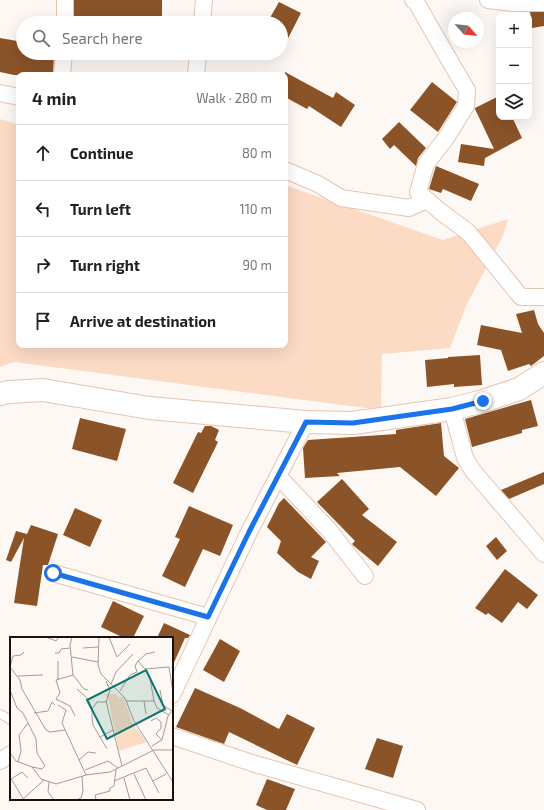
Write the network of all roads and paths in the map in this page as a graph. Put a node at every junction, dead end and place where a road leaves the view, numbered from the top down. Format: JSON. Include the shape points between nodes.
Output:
{"nodes":[{"id":1,"x":64,"y":0,"type":"edge"},
{"id":2,"x":204,"y":0,"type":"edge"},
{"id":3,"x":488,"y":0,"type":"edge"},
{"id":4,"x":416,"y":1,"type":"edge"},
{"id":5,"x":544,"y":3,"type":"edge"},
{"id":6,"x":65,"y":16,"type":"edge"},
{"id":7,"x":203,"y":16,"type":"edge"},
{"id":8,"x":63,"y":60,"type":"edge"},
{"id":9,"x":197,"y":60,"type":"edge"},
{"id":10,"x":62,"y":72,"type":"edge"},
{"id":11,"x":196,"y":72,"type":"edge"},
{"id":12,"x":0,"y":93,"type":"edge"},
{"id":13,"x":16,"y":96,"type":"edge"},
{"id":14,"x":288,"y":171,"type":"edge"},
{"id":15,"x":427,"y":200,"type":"junction"},
{"id":16,"x":544,"y":297,"type":"edge"},
{"id":17,"x":544,"y":373,"type":"edge"},
{"id":18,"x":0,"y":394,"type":"edge"},
{"id":19,"x":452,"y":409,"type":"junction"},
{"id":20,"x":306,"y":422,"type":"junction"},
{"id":21,"x":278,"y":476,"type":"junction"},
{"id":22,"x":544,"y":554,"type":"edge"},
{"id":23,"x":53,"y":573,"type":"dead end"},
{"id":24,"x":365,"y":576,"type":"dead end"},
{"id":25,"x":208,"y":617,"type":"junction"},
{"id":26,"x":173,"y":693,"type":"edge"},
{"id":27,"x":0,"y":714,"type":"edge"},
{"id":28,"x":10,"y":719,"type":"edge"},
{"id":29,"x":173,"y":736,"type":"edge"},
{"id":30,"x":10,"y":755,"type":"edge"},
{"id":31,"x":0,"y":761,"type":"edge"},
{"id":32,"x":417,"y":810,"type":"edge"}],
"edges":[{"from":1,"to":6,"type":"street"},
{"from":2,"to":7,"type":"street"},
{"from":3,"to":5,"type":"street"},
{"from":4,"to":15,"type":"street","via":[[467,90],[466,106],[426,164],[418,192]]},
{"from":8,"to":10,"type":"street"},
{"from":9,"to":11,"type":"street"},
{"from":12,"to":13,"type":"street"},
{"from":14,"to":15,"type":"street","via":[[318,184],[341,198],[409,208]]},
{"from":15,"to":16,"type":"street","via":[[468,232],[521,297]]},
{"from":17,"to":19,"type":"street","via":[[519,389]]},
{"from":18,"to":20,"type":"street","via":[[43,390],[149,408]]},
{"from":19,"to":20,"type":"street","via":[[353,423]]},
{"from":19,"to":22,"type":"street","via":[[465,458],[473,472]]},
{"from":20,"to":21,"type":"street"},
{"from":21,"to":24,"type":"street","via":[[329,530]]},
{"from":21,"to":25,"type":"street"},
{"from":23,"to":25,"type":"street"},
{"from":25,"to":26,"type":"street"},
{"from":27,"to":28,"type":"lane"},
{"from":29,"to":32,"type":"street","via":[[255,764]]},
{"from":30,"to":31,"type":"street"}]}
